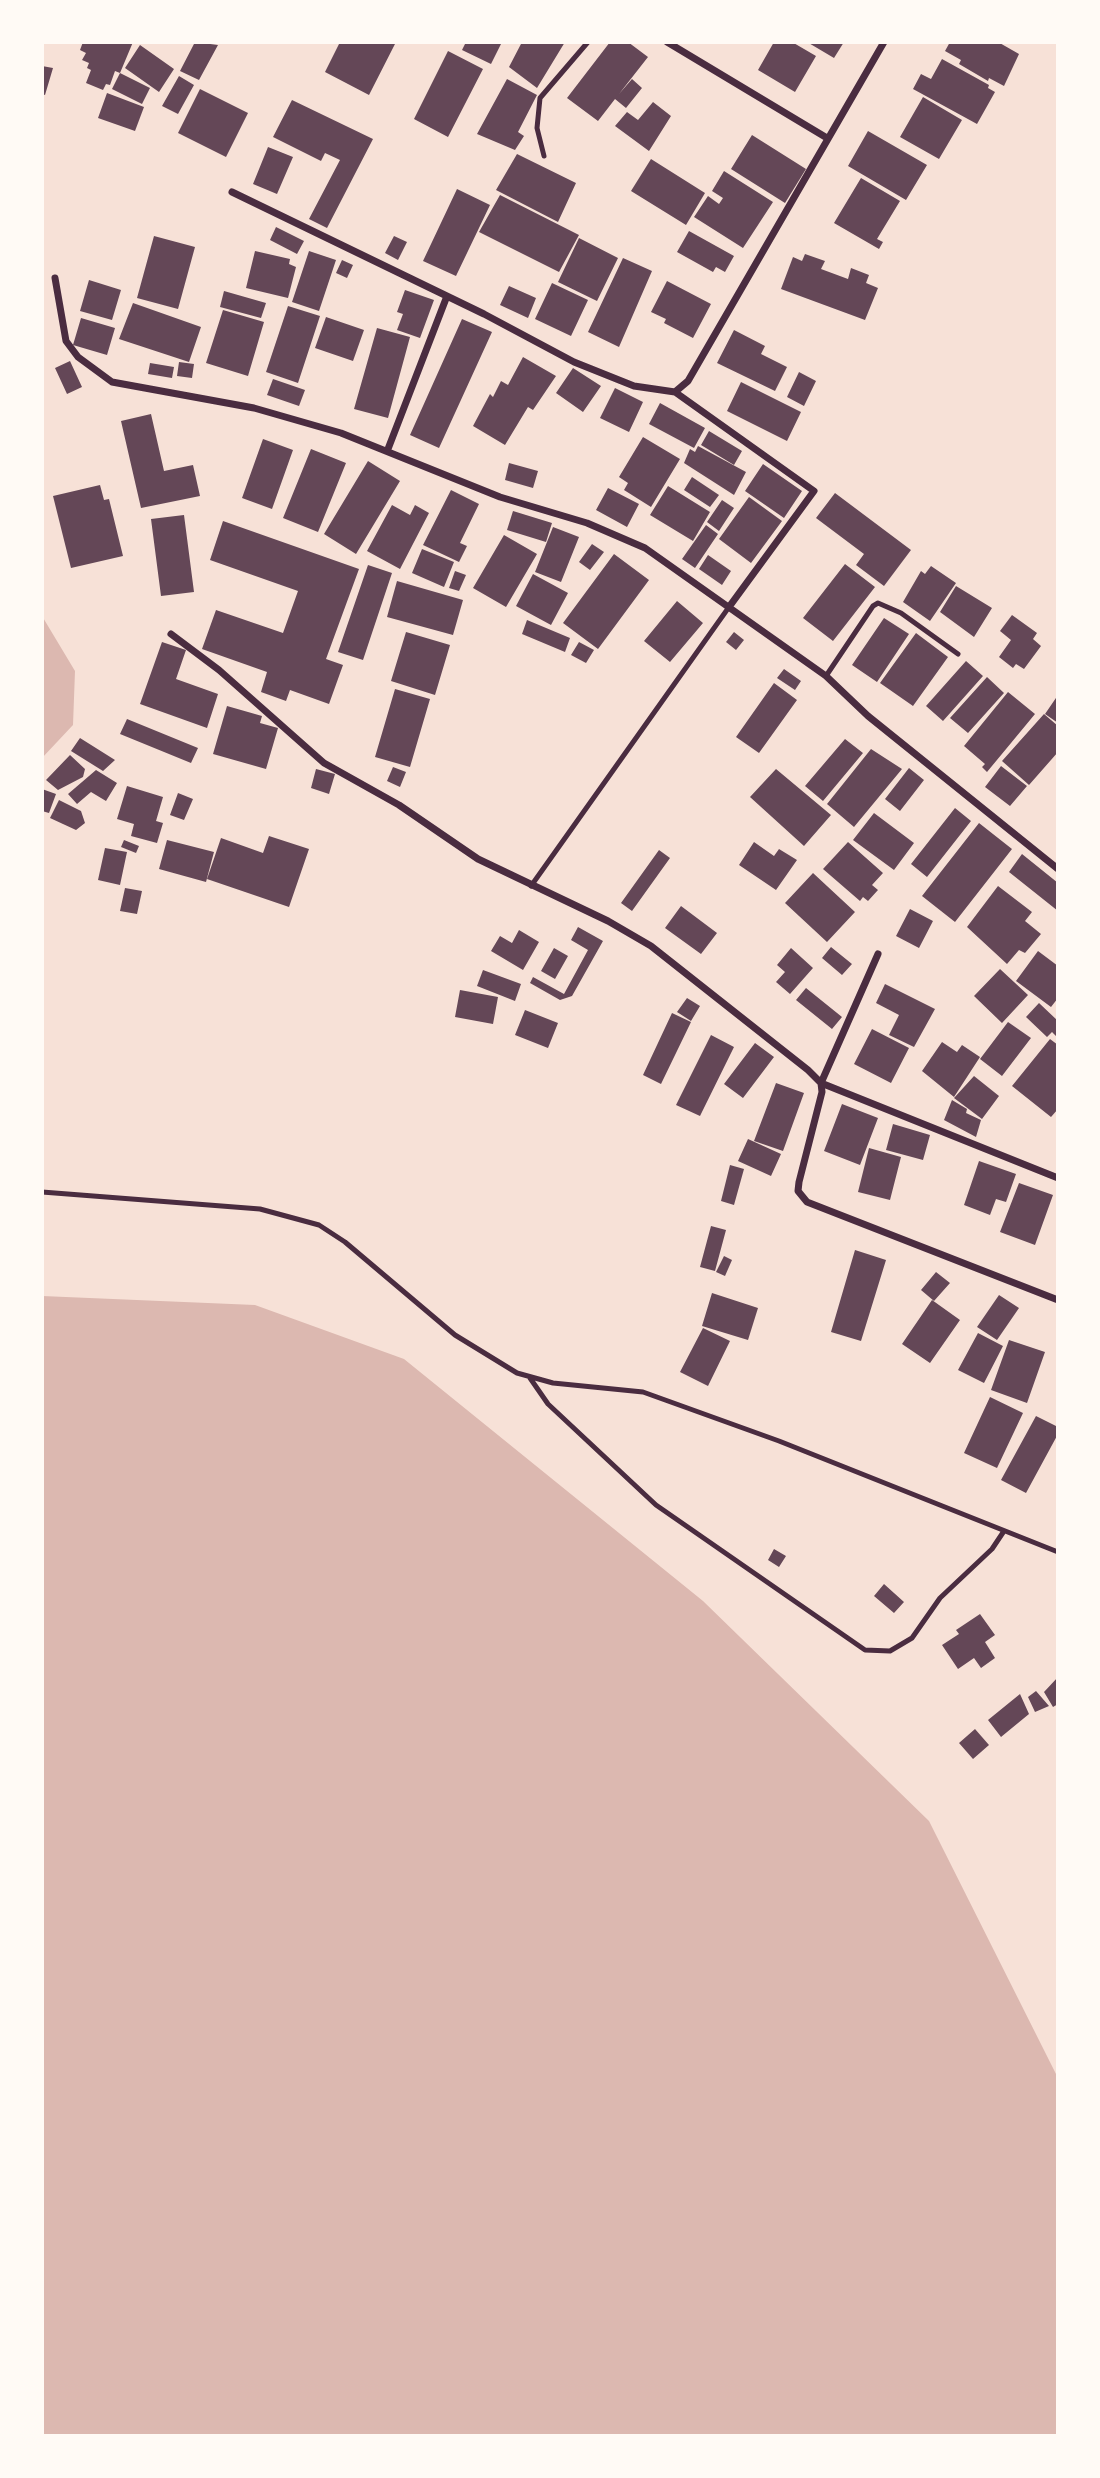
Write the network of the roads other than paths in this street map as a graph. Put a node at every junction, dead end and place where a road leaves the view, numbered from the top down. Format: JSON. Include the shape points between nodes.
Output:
{"nodes":[{"id":1,"x":588,"y":42,"type":"edge"},
{"id":2,"x":667,"y":42,"type":"edge"},
{"id":3,"x":884,"y":42,"type":"edge"},
{"id":4,"x":827,"y":138,"type":"junction"},
{"id":5,"x":544,"y":156,"type":"dead end"},
{"id":6,"x":232,"y":192,"type":"dead end"},
{"id":7,"x":55,"y":278,"type":"dead end"},
{"id":8,"x":447,"y":296,"type":"junction"},
{"id":9,"x":676,"y":392,"type":"junction"},
{"id":10,"x":388,"y":449,"type":"junction"},
{"id":11,"x":729,"y":607,"type":"junction"},
{"id":12,"x":171,"y":634,"type":"dead end"},
{"id":13,"x":958,"y":653,"type":"dead end"},
{"id":14,"x":826,"y":676,"type":"junction"},
{"id":15,"x":1058,"y":869,"type":"edge"},
{"id":16,"x":531,"y":886,"type":"junction"},
{"id":17,"x":878,"y":954,"type":"dead end"},
{"id":18,"x":821,"y":1083,"type":"junction"},
{"id":19,"x":1058,"y":1178,"type":"edge"},
{"id":20,"x":42,"y":1192,"type":"edge"},
{"id":21,"x":1058,"y":1300,"type":"edge"},
{"id":22,"x":530,"y":1378,"type":"junction"},
{"id":23,"x":1004,"y":1531,"type":"junction"},
{"id":24,"x":1058,"y":1552,"type":"edge"}],
"edges":[{"from":1,"to":5,"type":"lane","via":[[540,98],[537,128]]},
{"from":2,"to":4,"type":"street"},
{"from":3,"to":4,"type":"street"},
{"from":4,"to":9,"type":"street","via":[[688,381]]},
{"from":6,"to":8,"type":"street"},
{"from":7,"to":10,"type":"street","via":[[66,341],[78,357],[112,382],[254,408]]},
{"from":8,"to":9,"type":"street","via":[[574,362],[634,386]]},
{"from":8,"to":10,"type":"street"},
{"from":9,"to":11,"type":"street","via":[[814,491]]},
{"from":10,"to":11,"type":"street","via":[[500,496],[587,523],[645,548]]},
{"from":11,"to":14,"type":"street"},
{"from":11,"to":16,"type":"lane"},
{"from":12,"to":16,"type":"street","via":[[324,763],[478,859]]},
{"from":13,"to":14,"type":"lane","via":[[901,613],[878,603]]},
{"from":14,"to":15,"type":"street","via":[[868,716]]},
{"from":16,"to":18,"type":"street","via":[[651,946]]},
{"from":17,"to":18,"type":"street"},
{"from":18,"to":19,"type":"street"},
{"from":18,"to":21,"type":"street","via":[[799,1182],[800,1197]]},
{"from":20,"to":22,"type":"lane","via":[[260,1209],[319,1226],[345,1242],[455,1335]]},
{"from":22,"to":23,"type":"lane","via":[[643,1392]]},
{"from":22,"to":23,"type":"lane","via":[[548,1404],[656,1505],[865,1650],[890,1651],[912,1638],[946,1592],[992,1549]]},
{"from":23,"to":24,"type":"lane"}]}
